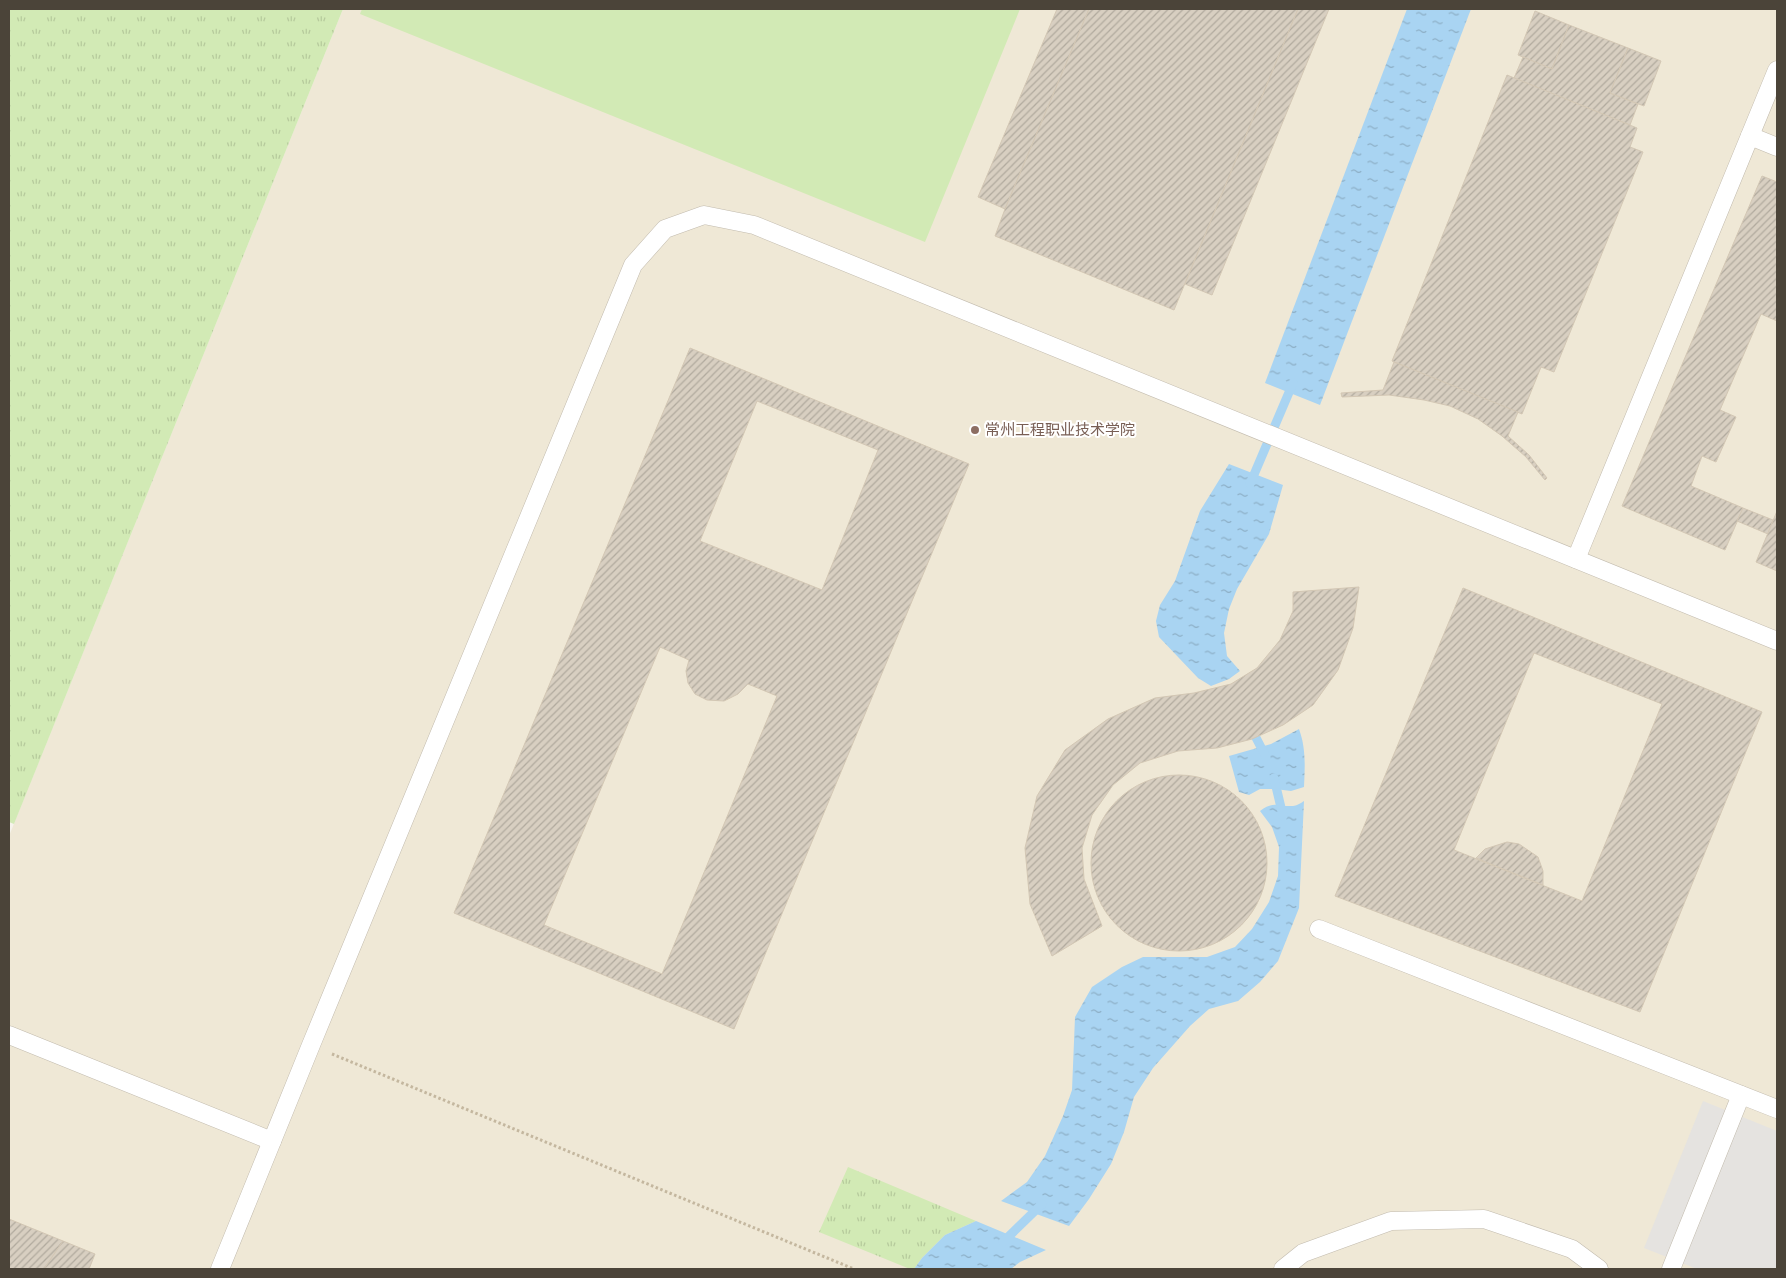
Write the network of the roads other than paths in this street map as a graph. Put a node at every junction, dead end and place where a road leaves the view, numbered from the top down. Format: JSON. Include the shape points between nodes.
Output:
{"nodes":[{"id":1,"x":1777,"y":70,"type":"edge"},
{"id":2,"x":1750,"y":136,"type":"junction"},
{"id":3,"x":1777,"y":147,"type":"edge"},
{"id":4,"x":1576,"y":560,"type":"junction"},
{"id":5,"x":1777,"y":641,"type":"edge"},
{"id":6,"x":1319,"y":929,"type":"dead end"},
{"id":7,"x":9,"y":1035,"type":"edge"},
{"id":8,"x":1741,"y":1095,"type":"junction"},
{"id":9,"x":1777,"y":1109,"type":"edge"},
{"id":10,"x":272,"y":1141,"type":"junction"},
{"id":11,"x":220,"y":1269,"type":"edge"},
{"id":12,"x":1283,"y":1269,"type":"edge"},
{"id":13,"x":1599,"y":1269,"type":"edge"},
{"id":14,"x":1671,"y":1269,"type":"edge"}],
"edges":[{"from":1,"to":2,"type":"lane"},
{"from":2,"to":3,"type":"lane"},
{"from":2,"to":4,"type":"lane"},
{"from":4,"to":5,"type":"lane"},
{"from":4,"to":10,"type":"lane","via":[[754,225],[704,215],[665,228],[633,265]]},
{"from":6,"to":8,"type":"lane"},
{"from":7,"to":10,"type":"lane"},
{"from":8,"to":9,"type":"lane"},
{"from":8,"to":14,"type":"lane"},
{"from":10,"to":11,"type":"lane"},
{"from":12,"to":13,"type":"lane","via":[[1303,1253],[1391,1221],[1484,1220],[1572,1249]]}]}
